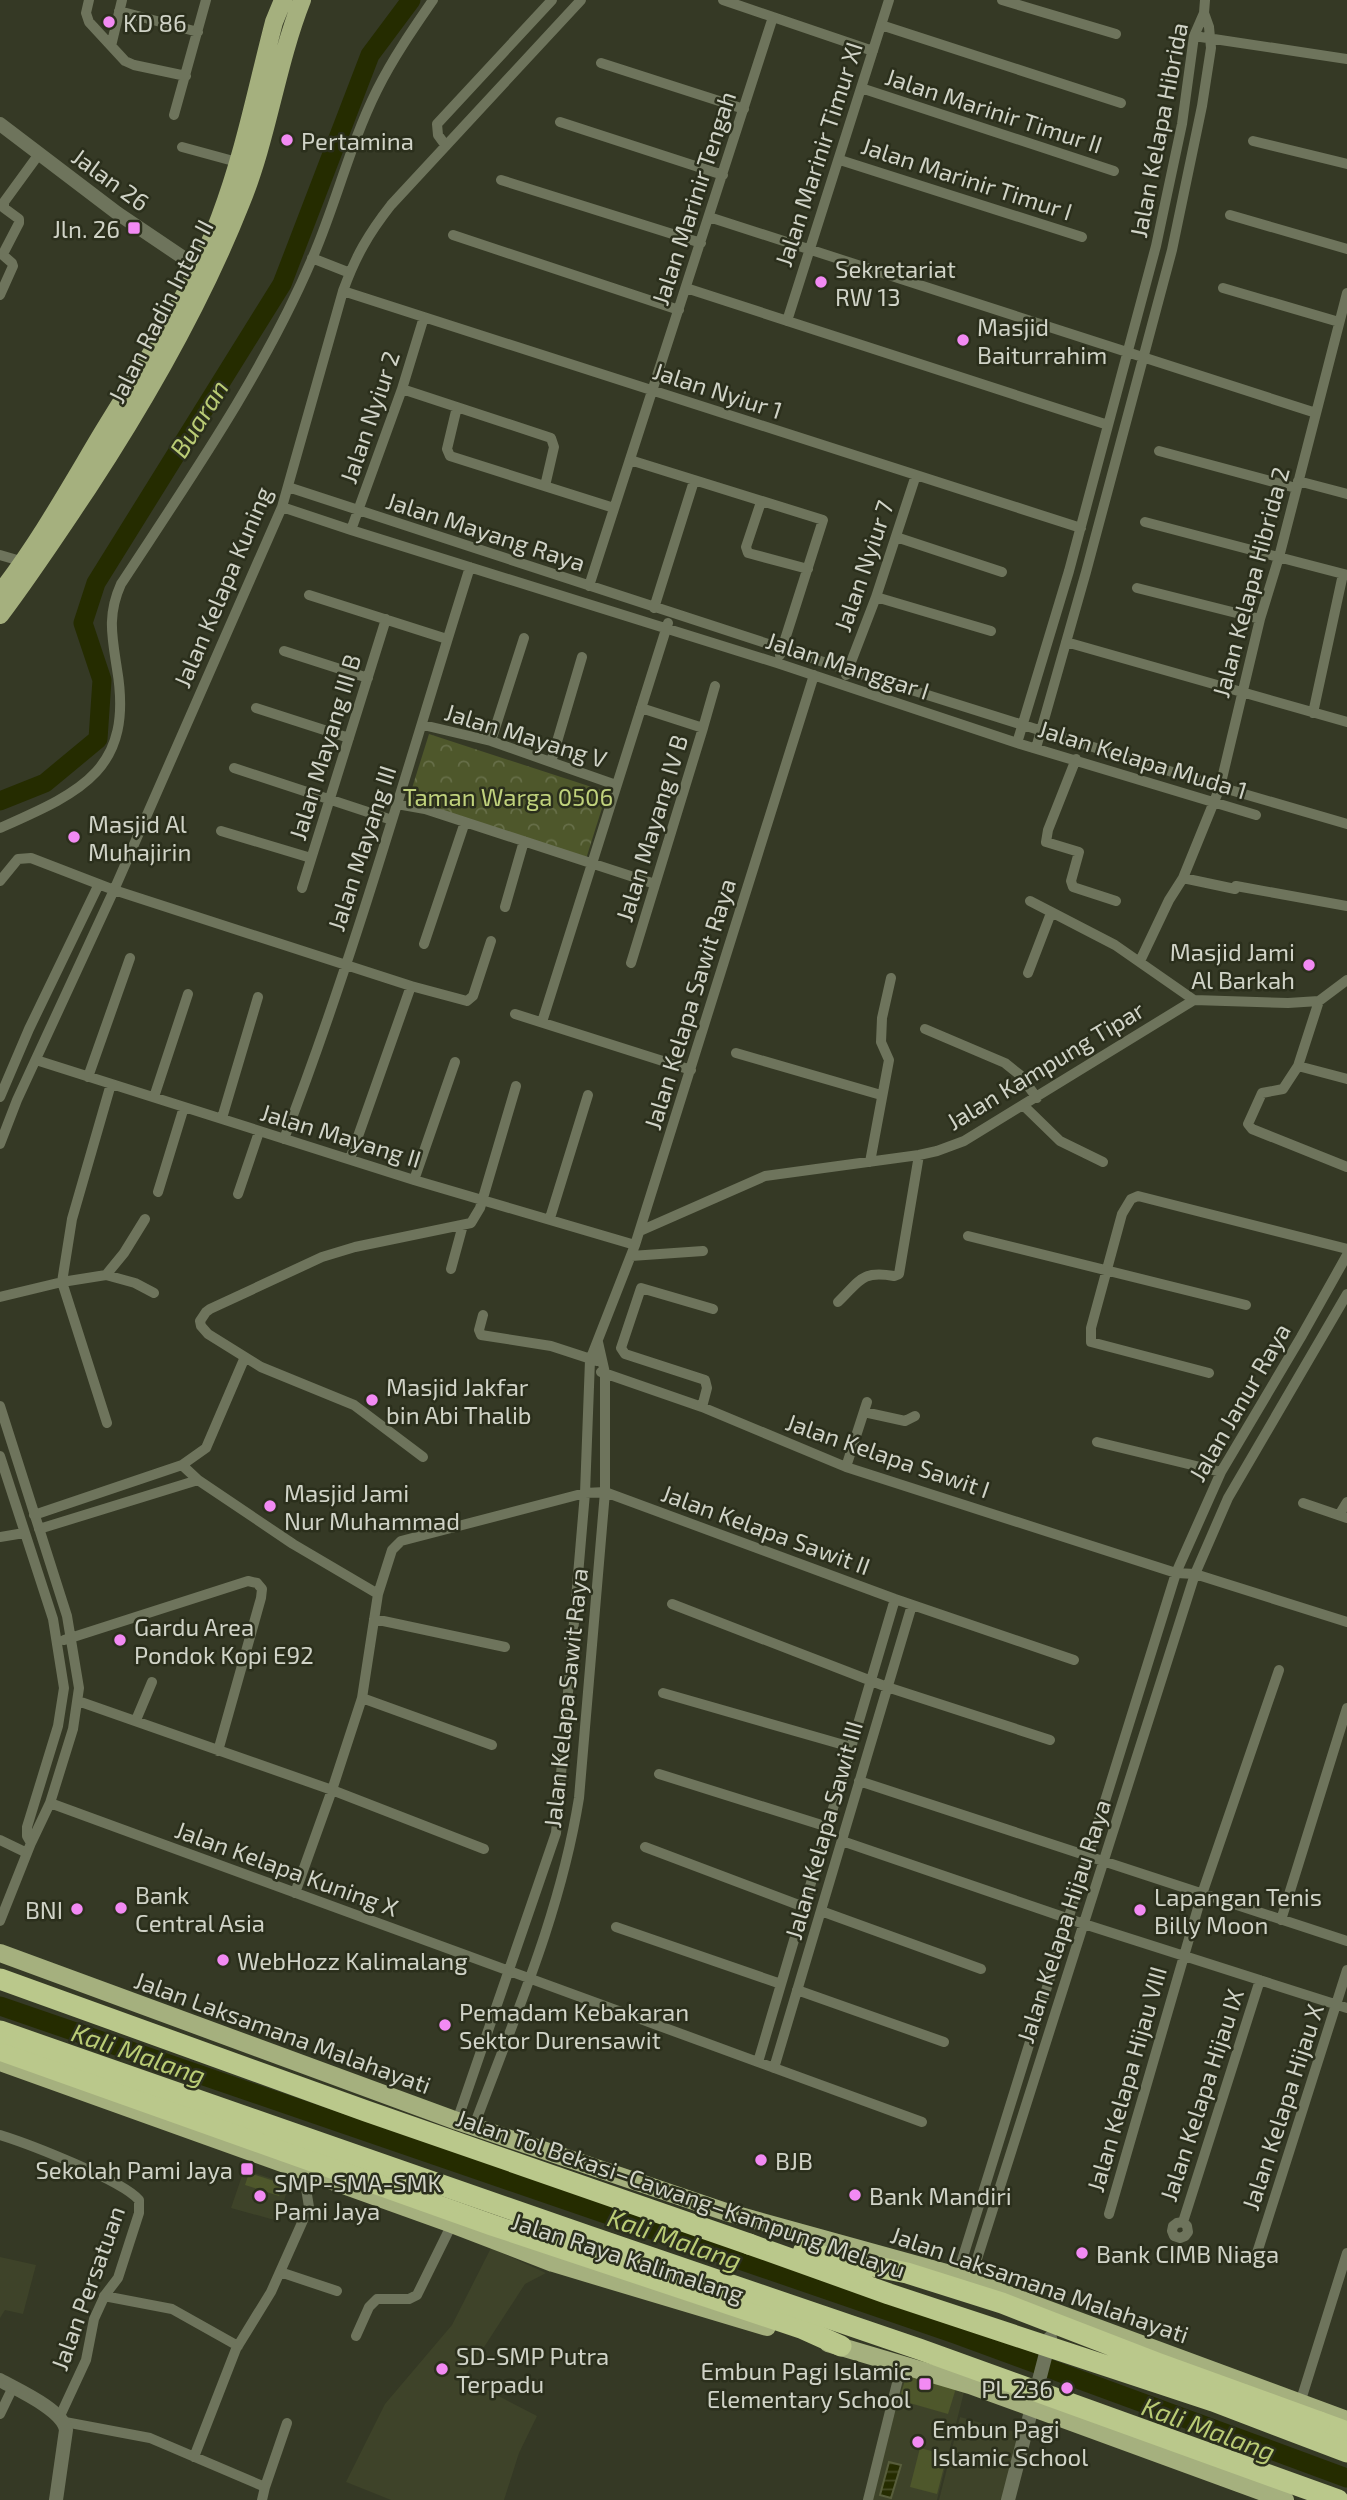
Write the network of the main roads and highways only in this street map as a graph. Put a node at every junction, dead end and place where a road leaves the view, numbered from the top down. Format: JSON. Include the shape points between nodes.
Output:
{"nodes":[{"id":1,"x":283,"y":0,"type":"edge"},
{"id":2,"x":302,"y":0,"type":"edge"},
{"id":3,"x":157,"y":359,"type":"junction"},
{"id":4,"x":0,"y":593,"type":"edge"},
{"id":5,"x":0,"y":615,"type":"edge"},
{"id":6,"x":0,"y":1953,"type":"edge"},
{"id":7,"x":0,"y":1979,"type":"edge"},
{"id":8,"x":0,"y":2031,"type":"edge"},
{"id":9,"x":0,"y":2050,"type":"edge"},
{"id":10,"x":0,"y":2062,"type":"edge"},
{"id":11,"x":749,"y":2244,"type":"junction"},
{"id":12,"x":841,"y":2346,"type":"junction"},
{"id":13,"x":1347,"y":2420,"type":"edge"},
{"id":14,"x":1347,"y":2432,"type":"edge"},
{"id":15,"x":1347,"y":2452,"type":"edge"},
{"id":16,"x":1285,"y":2500,"type":"edge"},
{"id":17,"x":1338,"y":2500,"type":"edge"}],
"edges":[{"from":1,"to":3,"type":"main road","name":"Jalan Radin Inten II","via":[[219,220]]},
{"from":2,"to":3,"type":"main road","name":"Jalan Radin Inten II","via":[[241,204],[210,276]]},
{"from":3,"to":4,"type":"main road","name":"Jalan Radin Inten II"},
{"from":3,"to":5,"type":"main road","name":"Jalan Radin Inten II","via":[[104,464]]},
{"from":6,"to":13,"type":"main road","name":"Jalan Laksamana Malahayati","via":[[466,2123],[726,2212],[964,2278]]},
{"from":7,"to":11,"type":"highway","name":"Jalan Tol Bekasi–Cawang–Kampung Melayu"},
{"from":8,"to":17,"type":"highway","bridge":true,"via":[[919,2349]]},
{"from":9,"to":12,"type":"highway","via":[[479,2220],[801,2328]]},
{"from":10,"to":12,"type":"main road","name":"Jalan Raya Kalimalang","via":[[553,2263]]},
{"from":11,"to":14,"type":"highway","bridge":true,"via":[[907,2273],[959,2289]]},
{"from":11,"to":15,"type":"highway","name":"Jalan Tol Bekasi–Cawang–Kampung Melayu","bridge":true,"via":[[1213,2400]]},
{"from":12,"to":16,"type":"main road","name":"Jalan Raya Kalimalang","via":[[1031,2406]]}]}
